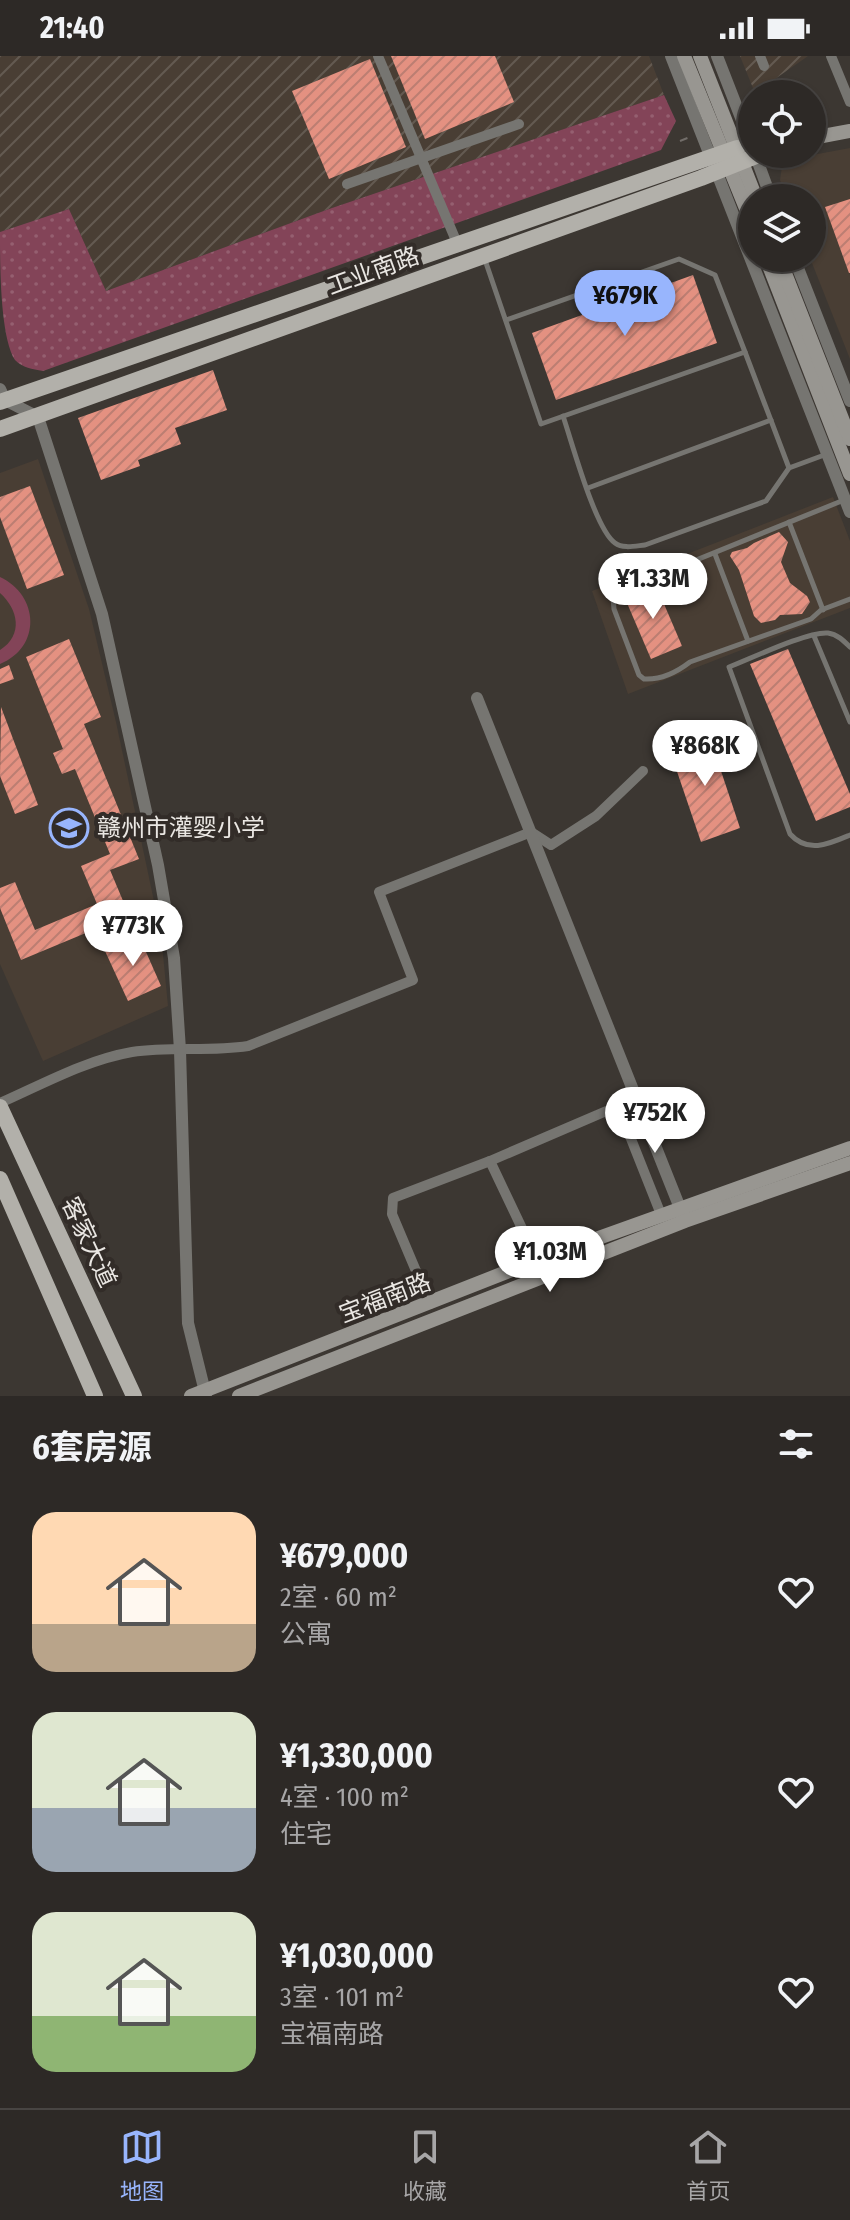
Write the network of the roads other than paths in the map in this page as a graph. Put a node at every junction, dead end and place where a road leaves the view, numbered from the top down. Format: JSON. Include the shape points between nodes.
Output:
{"nodes":[{"id":1,"x":378,"y":56,"type":"edge"},
{"id":2,"x":671,"y":56,"type":"edge"},
{"id":3,"x":684,"y":56,"type":"edge"},
{"id":4,"x":700,"y":56,"type":"edge"},
{"id":5,"x":717,"y":56,"type":"edge"},
{"id":6,"x":831,"y":56,"type":"edge"},
{"id":7,"x":850,"y":102,"type":"edge"},
{"id":8,"x":519,"y":124,"type":"dead end"},
{"id":9,"x":850,"y":131,"type":"edge"},
{"id":10,"x":826,"y":135,"type":"edge"},
{"id":11,"x":738,"y":147,"type":"edge"},
{"id":12,"x":738,"y":151,"type":"edge"},
{"id":13,"x":738,"y":152,"type":"edge"},
{"id":14,"x":738,"y":153,"type":"edge"},
{"id":15,"x":738,"y":157,"type":"edge"},
{"id":16,"x":738,"y":157,"type":"edge"},
{"id":17,"x":422,"y":158,"type":"junction"},
{"id":18,"x":744,"y":168,"type":"edge"},
{"id":19,"x":347,"y":184,"type":"dead end"},
{"id":20,"x":457,"y":243,"type":"junction"},
{"id":21,"x":484,"y":256,"type":"junction"},
{"id":22,"x":771,"y":272,"type":"edge"},
{"id":23,"x":784,"y":272,"type":"edge"},
{"id":24,"x":799,"y":272,"type":"edge"},
{"id":25,"x":506,"y":320,"type":"junction"},
{"id":26,"x":745,"y":352,"type":"junction"},
{"id":27,"x":2,"y":397,"type":"edge"},
{"id":28,"x":850,"y":401,"type":"edge"},
{"id":29,"x":563,"y":416,"type":"junction"},
{"id":30,"x":38,"y":417,"type":"junction"},
{"id":31,"x":771,"y":420,"type":"junction"},
{"id":32,"x":0,"y":429,"type":"edge"},
{"id":33,"x":850,"y":439,"type":"edge"},
{"id":34,"x":827,"y":454,"type":"junction"},
{"id":35,"x":789,"y":468,"type":"junction"},
{"id":36,"x":850,"y":474,"type":"edge"},
{"id":37,"x":588,"y":488,"type":"junction"},
{"id":38,"x":848,"y":506,"type":"edge"},
{"id":39,"x":789,"y":522,"type":"junction"},
{"id":40,"x":715,"y":554,"type":"junction"},
{"id":41,"x":850,"y":599,"type":"edge"},
{"id":42,"x":823,"y":610,"type":"junction"},
{"id":43,"x":814,"y":636,"type":"junction"},
{"id":44,"x":748,"y":641,"type":"junction"},
{"id":45,"x":850,"y":647,"type":"edge"},
{"id":46,"x":477,"y":698,"type":"dead end"},
{"id":47,"x":850,"y":722,"type":"edge"},
{"id":48,"x":643,"y":771,"type":"dead end"},
{"id":49,"x":531,"y":832,"type":"junction"},
{"id":50,"x":850,"y":835,"type":"edge"},
{"id":51,"x":180,"y":1050,"type":"junction"},
{"id":52,"x":0,"y":1105,"type":"edge"},
{"id":53,"x":850,"y":1148,"type":"edge"},
{"id":54,"x":490,"y":1161,"type":"junction"},
{"id":55,"x":850,"y":1163,"type":"edge"},
{"id":56,"x":0,"y":1179,"type":"edge"},
{"id":57,"x":683,"y":1215,"type":"junction"},
{"id":58,"x":662,"y":1217,"type":"junction"},
{"id":59,"x":537,"y":1260,"type":"junction"},
{"id":60,"x":430,"y":1304,"type":"junction"},
{"id":61,"x":206,"y":1393,"type":"edge"},
{"id":62,"x":95,"y":1396,"type":"edge"},
{"id":63,"x":134,"y":1396,"type":"edge"},
{"id":64,"x":191,"y":1396,"type":"edge"},
{"id":65,"x":239,"y":1396,"type":"edge"}],
"edges":[{"from":1,"to":17,"type":"street"},
{"from":2,"to":14,"type":"street"},
{"from":3,"to":13,"type":"main road"},
{"from":4,"to":12,"type":"main road"},
{"from":5,"to":11,"type":"street"},
{"from":6,"to":7,"type":"street"},
{"from":8,"to":17,"type":"street"},
{"from":9,"to":10,"type":"main road"},
{"from":15,"to":20,"type":"main road","name":"工业南路"},
{"from":16,"to":21,"type":"main road","name":"工业南路"},
{"from":17,"to":19,"type":"street"},
{"from":17,"to":20,"type":"street"},
{"from":18,"to":34,"type":"street"},
{"from":20,"to":27,"type":"main road","name":"工业南路"},
{"from":21,"to":25,"type":"lane"},
{"from":21,"to":30,"type":"main road","name":"工业南路"},
{"from":22,"to":36,"type":"main road"},
{"from":23,"to":33,"type":"main road"},
{"from":24,"to":28,"type":"street"},
{"from":25,"to":26,"type":"lane","via":[[679,259],[715,275]]},
{"from":25,"to":29,"type":"lane","via":[[541,424]]},
{"from":26,"to":29,"type":"lane"},
{"from":26,"to":31,"type":"lane"},
{"from":27,"to":30,"type":"street"},
{"from":29,"to":37,"type":"lane"},
{"from":30,"to":32,"type":"main road","name":"工业南路"},
{"from":30,"to":51,"type":"street","via":[[102,614],[126,718],[174,958]]},
{"from":31,"to":35,"type":"lane"},
{"from":31,"to":37,"type":"lane"},
{"from":34,"to":35,"type":"lane"},
{"from":34,"to":38,"type":"street"},
{"from":35,"to":37,"type":"lane","via":[[766,501],[628,547],[615,543],[601,526]]},
{"from":38,"to":39,"type":"lane"},
{"from":39,"to":40,"type":"lane"},
{"from":39,"to":42,"type":"lane"},
{"from":40,"to":44,"type":"lane"},
{"from":40,"to":44,"type":"lane","via":[[613,598],[639,675],[654,680]]},
{"from":41,"to":42,"type":"lane"},
{"from":42,"to":44,"type":"lane"},
{"from":43,"to":45,"type":"lane","via":[[827,633]]},
{"from":43,"to":47,"type":"lane"},
{"from":43,"to":50,"type":"lane","via":[[729,667],[790,834],[799,844],[812,846]]},
{"from":46,"to":49,"type":"street"},
{"from":48,"to":49,"type":"street","via":[[596,816],[551,845]]},
{"from":49,"to":51,"type":"street","via":[[379,892],[413,980],[248,1046]]},
{"from":49,"to":57,"type":"street"},
{"from":51,"to":52,"type":"street","via":[[98,1060]]},
{"from":51,"to":61,"type":"street","via":[[188,1323]]},
{"from":52,"to":63,"type":"main road","name":"客家大道"},
{"from":53,"to":57,"type":"main road","name":"宝福南路"},
{"from":54,"to":58,"type":"street","via":[[618,1106]]},
{"from":54,"to":59,"type":"street"},
{"from":54,"to":60,"type":"street","via":[[393,1198],[392,1214]]},
{"from":55,"to":57,"type":"main road","name":"宝福南路"},
{"from":56,"to":62,"type":"main road"},
{"from":57,"to":58,"type":"main road","name":"宝福南路"},
{"from":57,"to":65,"type":"main road","name":"宝福南路"},
{"from":58,"to":59,"type":"main road","name":"宝福南路"},
{"from":59,"to":60,"type":"main road","name":"宝福南路"},
{"from":60,"to":61,"type":"main road","name":"宝福南路"},
{"from":61,"to":64,"type":"main road","name":"宝福南路"}]}
